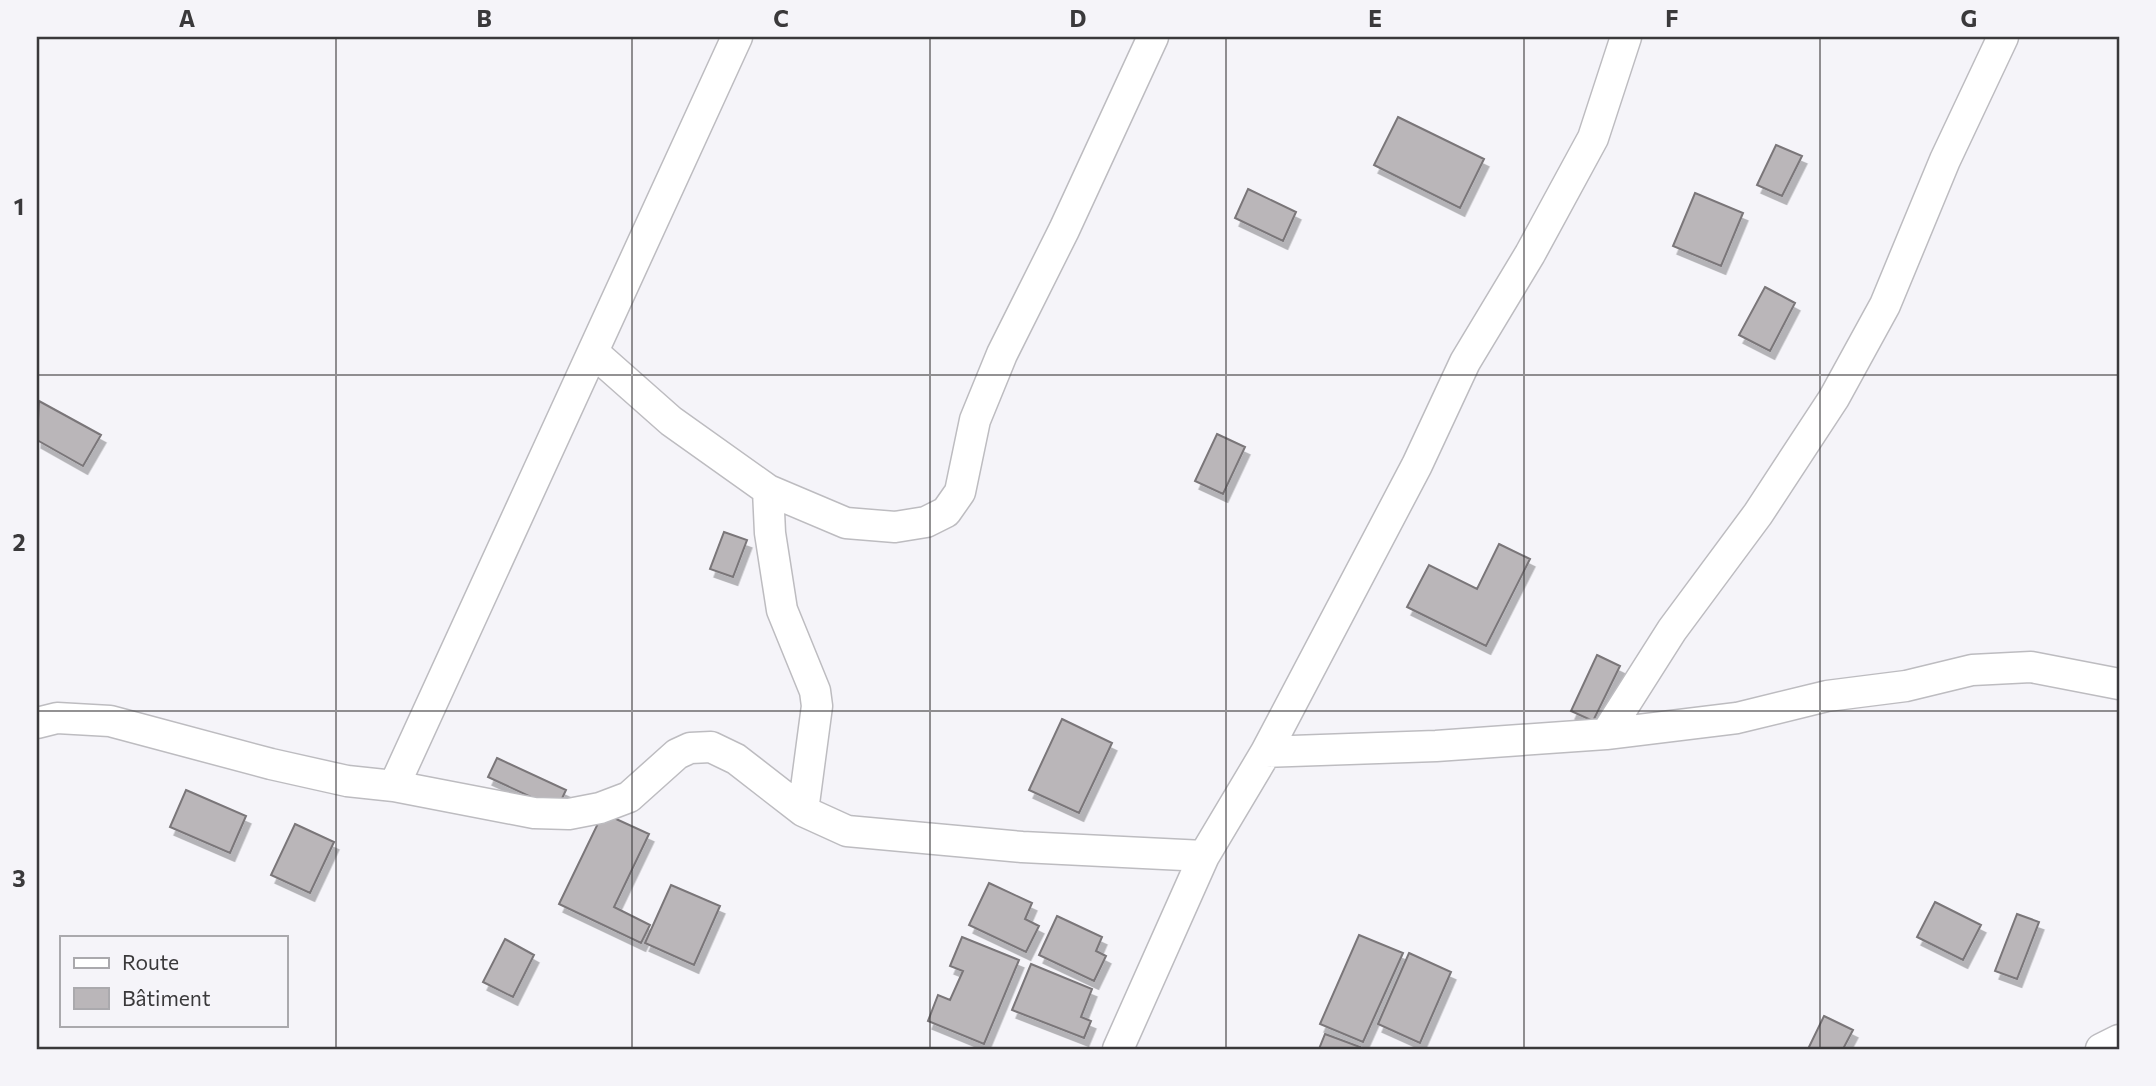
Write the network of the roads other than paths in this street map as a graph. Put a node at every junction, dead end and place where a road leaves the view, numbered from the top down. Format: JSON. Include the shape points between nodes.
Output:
{"nodes":[{"id":1,"x":737,"y":37,"type":"edge"},
{"id":2,"x":1153,"y":37,"type":"edge"},
{"id":3,"x":1626,"y":37,"type":"edge"},
{"id":4,"x":2003,"y":37,"type":"edge"},
{"id":5,"x":593,"y":352,"type":"junction"},
{"id":6,"x":768,"y":490,"type":"junction"},
{"id":7,"x":2119,"y":684,"type":"edge"},
{"id":8,"x":37,"y":723,"type":"edge"},
{"id":9,"x":1606,"y":734,"type":"junction"},
{"id":10,"x":1266,"y":752,"type":"junction"},
{"id":11,"x":394,"y":786,"type":"junction"},
{"id":12,"x":803,"y":811,"type":"junction"},
{"id":13,"x":1204,"y":856,"type":"junction"},
{"id":14,"x":2119,"y":1040,"type":"edge"},
{"id":15,"x":1118,"y":1049,"type":"edge"},
{"id":16,"x":2101,"y":1049,"type":"edge"}],
"edges":[{"from":1,"to":5,"type":"street"},
{"from":2,"to":6,"type":"street","via":[[1002,354],[975,420],[960,492],[946,512],[926,522],[895,527],[846,523]]},
{"from":3,"to":10,"type":"street","via":[[1593,138],[1465,362],[1418,465]]},
{"from":4,"to":9,"type":"street","via":[[1945,160],[1885,305],[1834,398],[1758,513],[1672,630]]},
{"from":5,"to":6,"type":"street","via":[[671,421]]},
{"from":5,"to":11,"type":"street"},
{"from":6,"to":12,"type":"street","via":[[769,533],[782,610],[817,706]]},
{"from":7,"to":9,"type":"street","via":[[2031,667],[1972,670],[1906,686],[1827,696],[1737,718]]},
{"from":8,"to":11,"type":"street","via":[[57,718],[110,721],[271,764]]},
{"from":9,"to":10,"type":"street"},
{"from":10,"to":13,"type":"street"},
{"from":11,"to":12,"type":"street","via":[[534,813],[569,814],[629,797],[677,754],[702,746],[723,751]]},
{"from":12,"to":13,"type":"street","via":[[847,831],[883,837]]},
{"from":13,"to":15,"type":"street"},
{"from":14,"to":16,"type":"street"}]}
